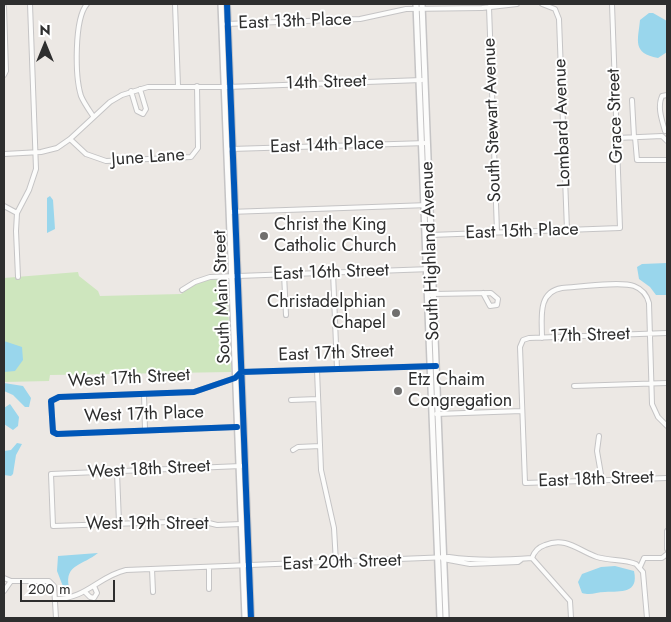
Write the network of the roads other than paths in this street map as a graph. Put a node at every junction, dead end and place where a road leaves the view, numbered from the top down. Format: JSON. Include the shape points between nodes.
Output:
{"nodes":[{"id":1,"x":30,"y":4,"type":"edge"},
{"id":2,"x":176,"y":4,"type":"edge"},
{"id":3,"x":221,"y":4,"type":"edge"},
{"id":4,"x":227,"y":4,"type":"edge"},
{"id":5,"x":517,"y":4,"type":"edge"},
{"id":6,"x":542,"y":4,"type":"edge"},
{"id":7,"x":612,"y":4,"type":"edge"},
{"id":8,"x":84,"y":5,"type":"edge"},
{"id":9,"x":419,"y":6,"type":"edge"},
{"id":10,"x":4,"y":7,"type":"edge"},
{"id":11,"x":489,"y":7,"type":"junction"},
{"id":12,"x":225,"y":24,"type":"junction"},
{"id":13,"x":4,"y":75,"type":"edge"},
{"id":14,"x":421,"y":80,"type":"junction"},
{"id":15,"x":178,"y":86,"type":"junction"},
{"id":16,"x":197,"y":86,"type":"junction"},
{"id":17,"x":227,"y":87,"type":"junction"},
{"id":18,"x":140,"y":89,"type":"junction"},
{"id":19,"x":131,"y":91,"type":"junction"},
{"id":20,"x":667,"y":95,"type":"edge"},
{"id":21,"x":632,"y":100,"type":"dead end"},
{"id":22,"x":94,"y":116,"type":"junction"},
{"id":23,"x":667,"y":120,"type":"edge"},
{"id":24,"x":662,"y":121,"type":"junction"},
{"id":25,"x":666,"y":131,"type":"edge"},
{"id":26,"x":662,"y":136,"type":"junction"},
{"id":27,"x":634,"y":137,"type":"junction"},
{"id":28,"x":616,"y":138,"type":"junction"},
{"id":29,"x":70,"y":139,"type":"junction"},
{"id":30,"x":667,"y":141,"type":"edge"},
{"id":31,"x":426,"y":142,"type":"junction"},
{"id":32,"x":420,"y":143,"type":"junction"},
{"id":33,"x":233,"y":149,"type":"junction"},
{"id":34,"x":226,"y":150,"type":"junction"},
{"id":35,"x":36,"y":152,"type":"junction"},
{"id":36,"x":4,"y":154,"type":"edge"},
{"id":37,"x":667,"y":160,"type":"edge"},
{"id":38,"x":429,"y":205,"type":"junction"},
{"id":39,"x":4,"y":206,"type":"edge"},
{"id":40,"x":423,"y":206,"type":"junction"},
{"id":41,"x":232,"y":212,"type":"junction"},
{"id":42,"x":17,"y":213,"type":"junction"},
{"id":43,"x":620,"y":228,"type":"joint"},
{"id":44,"x":567,"y":230,"type":"junction"},
{"id":45,"x":496,"y":232,"type":"junction"},
{"id":46,"x":427,"y":235,"type":"junction"},
{"id":47,"x":428,"y":270,"type":"junction"},
{"id":48,"x":333,"y":272,"type":"junction"},
{"id":49,"x":284,"y":274,"type":"junction"},
{"id":50,"x":231,"y":276,"type":"junction"},
{"id":51,"x":238,"y":276,"type":"junction"},
{"id":52,"x":18,"y":277,"type":"dead end"},
{"id":53,"x":182,"y":290,"type":"dead end"},
{"id":54,"x":483,"y":293,"type":"dead end"},
{"id":55,"x":429,"y":295,"type":"junction"},
{"id":56,"x":286,"y":315,"type":"dead end"},
{"id":57,"x":667,"y":333,"type":"edge"},
{"id":58,"x":650,"y":334,"type":"junction"},
{"id":59,"x":542,"y":338,"type":"junction"},
{"id":60,"x":429,"y":366,"type":"junction"},
{"id":61,"x":436,"y":366,"type":"junction"},
{"id":62,"x":337,"y":369,"type":"junction"},
{"id":63,"x":317,"y":370,"type":"junction"},
{"id":64,"x":238,"y":375,"type":"junction"},
{"id":65,"x":651,"y":383,"type":"junction"},
{"id":66,"x":667,"y":383,"type":"edge"},
{"id":67,"x":574,"y":386,"type":"dead end"},
{"id":68,"x":144,"y":394,"type":"junction"},
{"id":69,"x":318,"y":399,"type":"junction"},
{"id":70,"x":291,"y":400,"type":"dead end"},
{"id":71,"x":522,"y":411,"type":"junction"},
{"id":72,"x":434,"y":414,"type":"junction"},
{"id":73,"x":237,"y":426,"type":"junction"},
{"id":74,"x":667,"y":426,"type":"edge"},
{"id":75,"x":145,"y":430,"type":"junction"},
{"id":76,"x":53,"y":432,"type":"joint"},
{"id":77,"x":599,"y":436,"type":"dead end"},
{"id":78,"x":320,"y":446,"type":"junction"},
{"id":79,"x":293,"y":450,"type":"dead end"},
{"id":80,"x":238,"y":466,"type":"junction"},
{"id":81,"x":245,"y":466,"type":"junction"},
{"id":82,"x":117,"y":472,"type":"junction"},
{"id":83,"x":667,"y":478,"type":"edge"},
{"id":84,"x":602,"y":480,"type":"junction"},
{"id":85,"x":119,"y":523,"type":"junction"},
{"id":86,"x":241,"y":524,"type":"junction"},
{"id":87,"x":53,"y":526,"type":"joint"},
{"id":88,"x":667,"y":532,"type":"edge"},
{"id":89,"x":667,"y":549,"type":"edge"},
{"id":90,"x":667,"y":554,"type":"edge"},
{"id":91,"x":532,"y":558,"type":"junction"},
{"id":92,"x":440,"y":559,"type":"junction"},
{"id":93,"x":336,"y":563,"type":"junction"},
{"id":94,"x":242,"y":566,"type":"junction"},
{"id":95,"x":249,"y":566,"type":"junction"},
{"id":96,"x":209,"y":567,"type":"junction"},
{"id":97,"x":640,"y":567,"type":"junction"},
{"id":98,"x":152,"y":569,"type":"junction"},
{"id":99,"x":4,"y":578,"type":"edge"},
{"id":100,"x":11,"y":581,"type":"junction"},
{"id":101,"x":94,"y":586,"type":"junction"},
{"id":102,"x":210,"y":589,"type":"dead end"},
{"id":103,"x":4,"y":591,"type":"edge"},
{"id":104,"x":85,"y":592,"type":"junction"},
{"id":105,"x":152,"y":592,"type":"dead end"},
{"id":106,"x":55,"y":599,"type":"junction"},
{"id":107,"x":56,"y":618,"type":"edge"},
{"id":108,"x":245,"y":618,"type":"edge"},
{"id":109,"x":251,"y":618,"type":"edge"},
{"id":110,"x":440,"y":618,"type":"edge"},
{"id":111,"x":446,"y":618,"type":"edge"},
{"id":112,"x":572,"y":618,"type":"edge"},
{"id":113,"x":646,"y":618,"type":"edge"}],
"edges":[{"from":1,"to":35,"type":"street"},
{"from":2,"to":15,"type":"street"},
{"from":3,"to":12,"type":"street","name":"South Main Street"},
{"from":4,"to":12,"type":"street","name":"South Main Street"},
{"from":5,"to":11,"type":"street","name":"East 13th Place"},
{"from":6,"to":44,"type":"street","name":"Lombard Avenue","via":[[555,9],[559,15]]},
{"from":7,"to":28,"type":"street","name":"Grace Street"},
{"from":8,"to":22,"type":"street","via":[[77,27],[79,86],[82,99]]},
{"from":9,"to":11,"type":"street","name":"East 13th Place"},
{"from":9,"to":12,"type":"street","name":"East 13th Place","via":[[360,19]]},
{"from":9,"to":14,"type":"street","name":"South Highland Avenue"},
{"from":10,"to":13,"type":"street"},
{"from":11,"to":45,"type":"street","name":"South Stewart Avenue"},
{"from":12,"to":17,"type":"street","name":"South Main Street"},
{"from":14,"to":17,"type":"street","name":"14th Street"},
{"from":14,"to":31,"type":"street","name":"South Highland Avenue"},
{"from":14,"to":32,"type":"street","name":"South Highland Avenue"},
{"from":15,"to":16,"type":"street","name":"14th Street"},
{"from":15,"to":18,"type":"street","name":"14th Street"},
{"from":16,"to":17,"type":"street","name":"14th Street"},
{"from":16,"to":29,"type":"street","name":"June Lane","via":[[198,148],[191,157],[106,161],[86,154]]},
{"from":17,"to":33,"type":"street","name":"South Main Street"},
{"from":17,"to":34,"type":"street","name":"South Main Street"},
{"from":18,"to":19,"type":"street","name":"14th Street"},
{"from":18,"to":19,"type":"street","via":[[146,109],[143,114],[137,111]]},
{"from":19,"to":22,"type":"street","name":"14th Street"},
{"from":20,"to":24,"type":"street","via":[[660,99]]},
{"from":21,"to":27,"type":"street"},
{"from":22,"to":29,"type":"street","name":"14th Street"},
{"from":23,"to":24,"type":"street"},
{"from":24,"to":25,"type":"street"},
{"from":25,"to":26,"type":"street"},
{"from":26,"to":27,"type":"street"},
{"from":26,"to":30,"type":"street"},
{"from":27,"to":28,"type":"street"},
{"from":27,"to":37,"type":"street","via":[[637,160]]},
{"from":28,"to":43,"type":"street","name":"Grace Street"},
{"from":29,"to":35,"type":"street","name":"14th Street","via":[[57,148]]},
{"from":31,"to":32,"type":"street","name":"East 14th Place"},
{"from":31,"to":38,"type":"street","name":"South Highland Avenue"},
{"from":32,"to":33,"type":"street","name":"East 14th Place"},
{"from":32,"to":40,"type":"street","name":"South Highland Avenue"},
{"from":33,"to":34,"type":"street","name":"East 14th Place"},
{"from":33,"to":41,"type":"street","name":"South Main Street"},
{"from":34,"to":41,"type":"street","name":"South Main Street"},
{"from":35,"to":36,"type":"street","name":"14th Street"},
{"from":35,"to":42,"type":"street","via":[[33,180]]},
{"from":38,"to":40,"type":"street"},
{"from":38,"to":46,"type":"street","name":"South Highland Avenue"},
{"from":39,"to":42,"type":"street"},
{"from":40,"to":41,"type":"street"},
{"from":40,"to":46,"type":"street","name":"South Highland Avenue"},
{"from":41,"to":50,"type":"street","name":"South Main Street"},
{"from":41,"to":51,"type":"street","name":"South Main Street"},
{"from":42,"to":52,"type":"street"},
{"from":43,"to":44,"type":"street","name":"East 15th Place"},
{"from":44,"to":45,"type":"street","name":"East 15th Place"},
{"from":45,"to":46,"type":"street","name":"East 15th Place"},
{"from":46,"to":47,"type":"street","name":"South Highland Avenue"},
{"from":47,"to":48,"type":"street","name":"East 16th Street"},
{"from":47,"to":55,"type":"street","name":"South Highland Avenue"},
{"from":48,"to":49,"type":"street","name":"East 16th Street"},
{"from":48,"to":62,"type":"street"},
{"from":49,"to":51,"type":"street","name":"East 16th Street"},
{"from":49,"to":56,"type":"street"},
{"from":50,"to":51,"type":"street","name":"East 16th Street"},
{"from":50,"to":53,"type":"street","name":"East 16th Street","via":[[202,279]]},
{"from":50,"to":64,"type":"street","name":"South Main Street"},
{"from":51,"to":64,"type":"street","name":"South Main Street"},
{"from":54,"to":55,"type":"street"},
{"from":55,"to":60,"type":"street","name":"South Highland Avenue"},
{"from":55,"to":61,"type":"street","name":"South Highland Avenue"},
{"from":57,"to":58,"type":"street","name":"17th Street"},
{"from":58,"to":59,"type":"street","name":"17th Street"},
{"from":58,"to":59,"type":"street","via":[[647,297],[640,289],[627,285],[553,291],[542,306]]},
{"from":58,"to":65,"type":"street"},
{"from":59,"to":71,"type":"street","name":"17th Street","via":[[521,342]]},
{"from":60,"to":61,"type":"street","name":"East 17th Street"},
{"from":60,"to":62,"type":"street","name":"East 17th Street"},
{"from":60,"to":72,"type":"street","name":"South Highland Avenue"},
{"from":61,"to":72,"type":"street","name":"South Highland Avenue"},
{"from":62,"to":63,"type":"street","name":"East 17th Street"},
{"from":63,"to":64,"type":"street","name":"East 17th Street"},
{"from":63,"to":69,"type":"street"},
{"from":64,"to":68,"type":"street","name":"West 17th Street","via":[[194,392]]},
{"from":64,"to":73,"type":"street","name":"South Main Street"},
{"from":64,"to":81,"type":"street","name":"South Main Street"},
{"from":65,"to":66,"type":"street"},
{"from":65,"to":67,"type":"street"},
{"from":65,"to":74,"type":"street","via":[[653,409]]},
{"from":68,"to":75,"type":"street"},
{"from":68,"to":76,"type":"street","name":"West 17th Street","via":[[53,399]]},
{"from":69,"to":70,"type":"street"},
{"from":69,"to":78,"type":"street"},
{"from":71,"to":72,"type":"street"},
{"from":71,"to":84,"type":"street","name":"East 18th Street","via":[[525,483]]},
{"from":72,"to":92,"type":"street","name":"South Highland Avenue"},
{"from":73,"to":75,"type":"street","name":"West 17th Place"},
{"from":73,"to":80,"type":"street","name":"South Main Street"},
{"from":75,"to":76,"type":"street","name":"West 17th Place"},
{"from":77,"to":84,"type":"street","via":[[597,451]]},
{"from":78,"to":79,"type":"street"},
{"from":78,"to":93,"type":"street","via":[[321,470],[334,528]]},
{"from":80,"to":81,"type":"street","name":"West 18th Street"},
{"from":80,"to":82,"type":"street","name":"West 18th Street"},
{"from":80,"to":86,"type":"street","name":"South Main Street"},
{"from":81,"to":95,"type":"street","name":"South Main Street"},
{"from":82,"to":85,"type":"street"},
{"from":82,"to":87,"type":"street","name":"West 18th Street","via":[[51,474]]},
{"from":83,"to":84,"type":"street","name":"East 18th Street"},
{"from":85,"to":86,"type":"street","name":"West 19th Street","via":[[201,521],[220,525]]},
{"from":85,"to":87,"type":"street","name":"West 19th Street"},
{"from":86,"to":94,"type":"street","name":"South Main Street"},
{"from":88,"to":89,"type":"street"},
{"from":90,"to":97,"type":"street","via":[[662,558],[644,558]]},
{"from":91,"to":92,"type":"street","name":"East 20th Street","via":[[518,562]]},
{"from":91,"to":97,"type":"street","via":[[541,546],[561,542],[596,556]]},
{"from":91,"to":112,"type":"street","via":[[570,601]]},
{"from":92,"to":93,"type":"street","name":"East 20th Street"},
{"from":92,"to":110,"type":"street","name":"South Highland Avenue"},
{"from":92,"to":111,"type":"street","name":"South Highland Avenue"},
{"from":93,"to":95,"type":"street","name":"East 20th Street"},
{"from":94,"to":95,"type":"street","name":"East 20th Street"},
{"from":94,"to":96,"type":"street","name":"East 20th Street"},
{"from":94,"to":108,"type":"street","name":"South Main Street"},
{"from":95,"to":109,"type":"street","name":"South Main Street"},
{"from":96,"to":98,"type":"street","name":"East 20th Street"},
{"from":96,"to":102,"type":"street"},
{"from":97,"to":113,"type":"street","via":[[646,596]]},
{"from":98,"to":101,"type":"street","name":"East 20th Street","via":[[122,571]]},
{"from":98,"to":105,"type":"street"},
{"from":99,"to":100,"type":"street"},
{"from":100,"to":103,"type":"street"},
{"from":100,"to":106,"type":"street","via":[[52,582]]},
{"from":101,"to":104,"type":"street"},
{"from":101,"to":104,"type":"street","via":[[97,593],[94,598]]},
{"from":104,"to":106,"type":"street"},
{"from":106,"to":107,"type":"street"}]}
